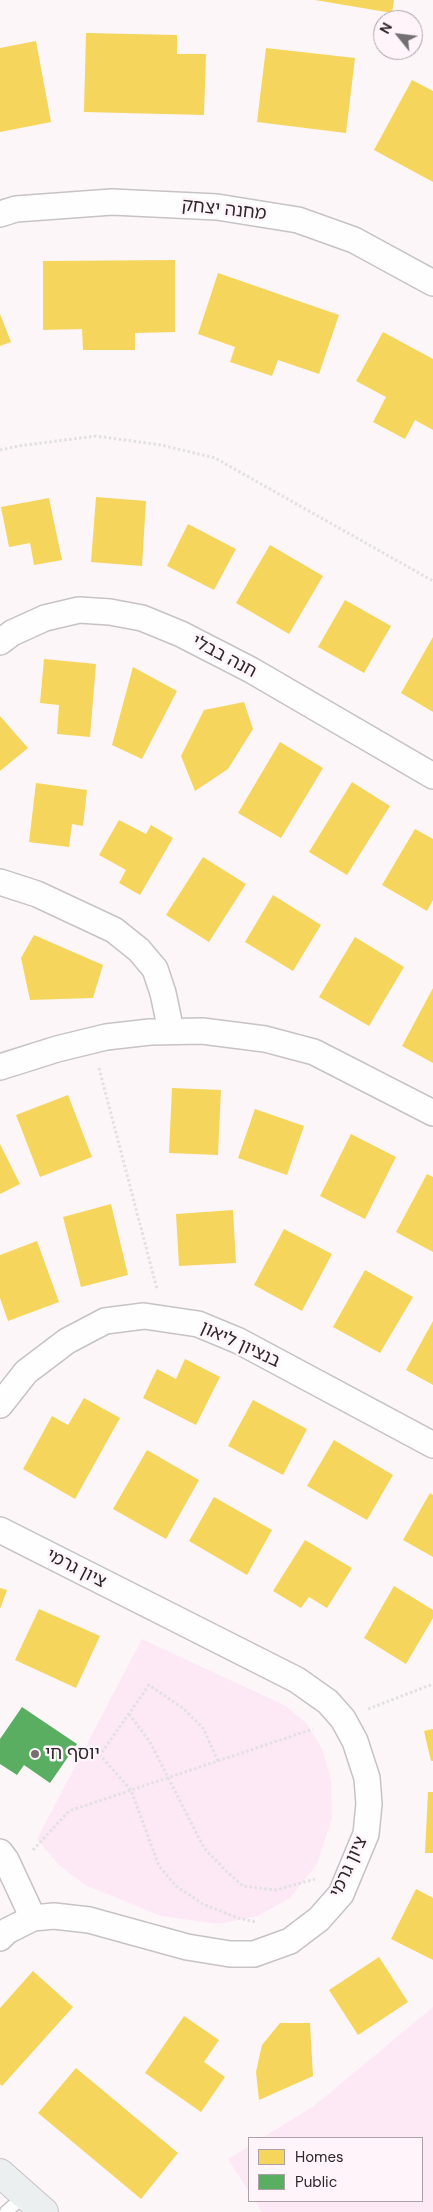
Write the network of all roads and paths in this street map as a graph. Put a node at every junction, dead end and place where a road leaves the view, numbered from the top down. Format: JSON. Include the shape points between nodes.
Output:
{"nodes":[{"id":1,"x":0,"y":214,"type":"edge"},
{"id":2,"x":433,"y":283,"type":"edge"},
{"id":3,"x":0,"y":450,"type":"edge"},
{"id":4,"x":433,"y":581,"type":"edge"},
{"id":5,"x":0,"y":642,"type":"edge"},
{"id":6,"x":433,"y":776,"type":"edge"},
{"id":7,"x":0,"y":882,"type":"edge"},
{"id":8,"x":171,"y":1031,"type":"junction"},
{"id":9,"x":92,"y":1040,"type":"junction"},
{"id":10,"x":0,"y":1067,"type":"edge"},
{"id":11,"x":433,"y":1113,"type":"edge"},
{"id":12,"x":165,"y":1319,"type":"junction"},
{"id":13,"x":0,"y":1404,"type":"edge"},
{"id":14,"x":433,"y":1445,"type":"edge"},
{"id":15,"x":0,"y":1530,"type":"edge"},
{"id":16,"x":433,"y":1684,"type":"edge"},
{"id":17,"x":129,"y":1714,"type":"junction"},
{"id":18,"x":343,"y":1719,"type":"junction"},
{"id":19,"x":218,"y":1761,"type":"junction"},
{"id":20,"x":167,"y":1778,"type":"junction"},
{"id":21,"x":131,"y":1790,"type":"junction"},
{"id":22,"x":6,"y":1862,"type":"edge"},
{"id":23,"x":355,"y":1864,"type":"junction"},
{"id":24,"x":33,"y":1918,"type":"junction"},
{"id":25,"x":302,"y":1932,"type":"junction"},
{"id":26,"x":0,"y":1938,"type":"edge"},
{"id":27,"x":0,"y":2174,"type":"edge"},
{"id":28,"x":25,"y":2206,"type":"edge"}],
"edges":[{"from":1,"to":2,"type":"street","name":"מחנה יצחק","via":[[16,209],[112,202],[217,207],[262,214],[298,220],[354,240]]},
{"from":3,"to":4,"type":"path","via":[[96,436],[161,445],[216,458]]},
{"from":5,"to":6,"type":"street","name":"חנה בבלי","via":[[45,618],[79,610],[142,618],[251,670]]},
{"from":7,"to":8,"type":"street","via":[[38,894],[114,930],[139,950],[155,969]]},
{"from":8,"to":9,"type":"street"},
{"from":8,"to":11,"type":"street","via":[[202,1031],[265,1039],[314,1052]]},
{"from":9,"to":10,"type":"street"},
{"from":9,"to":12,"type":"path"},
{"from":12,"to":13,"type":"street","name":"בנציון ליאון","via":[[144,1316],[105,1321],[68,1341],[26,1372]]},
{"from":12,"to":14,"type":"street","name":"בנציון ליאון","via":[[198,1324],[240,1342]]},
{"from":15,"to":18,"type":"street","name":"ציון גרמי","via":[[298,1680],[328,1702]]},
{"from":16,"to":18,"type":"path"},
{"from":17,"to":19,"type":"path","via":[[149,1684],[184,1709],[203,1728]]},
{"from":17,"to":20,"type":"path","via":[[150,1742]]},
{"from":17,"to":21,"type":"path","via":[[100,1755]]},
{"from":18,"to":19,"type":"path"},
{"from":18,"to":23,"type":"street","name":"ציון גרמי","via":[[367,1778],[366,1834]]},
{"from":19,"to":20,"type":"path"},
{"from":20,"to":21,"type":"path"},
{"from":20,"to":23,"type":"path","via":[[204,1848],[243,1886],[276,1890],[306,1883]]},
{"from":21,"to":22,"type":"path","via":[[69,1811]]},
{"from":21,"to":25,"type":"path","via":[[159,1866],[176,1886],[203,1904],[238,1918]]},
{"from":22,"to":24,"type":"street"},
{"from":23,"to":25,"type":"street","name":"ציון גרמי","via":[[341,1894]]},
{"from":24,"to":25,"type":"street","name":"ציון גרמי","via":[[54,1916],[89,1920],[187,1947],[230,1954],[254,1954],[290,1942]]},
{"from":24,"to":26,"type":"street","name":"ציון גרמי"},
{"from":27,"to":28,"type":"street"}]}
